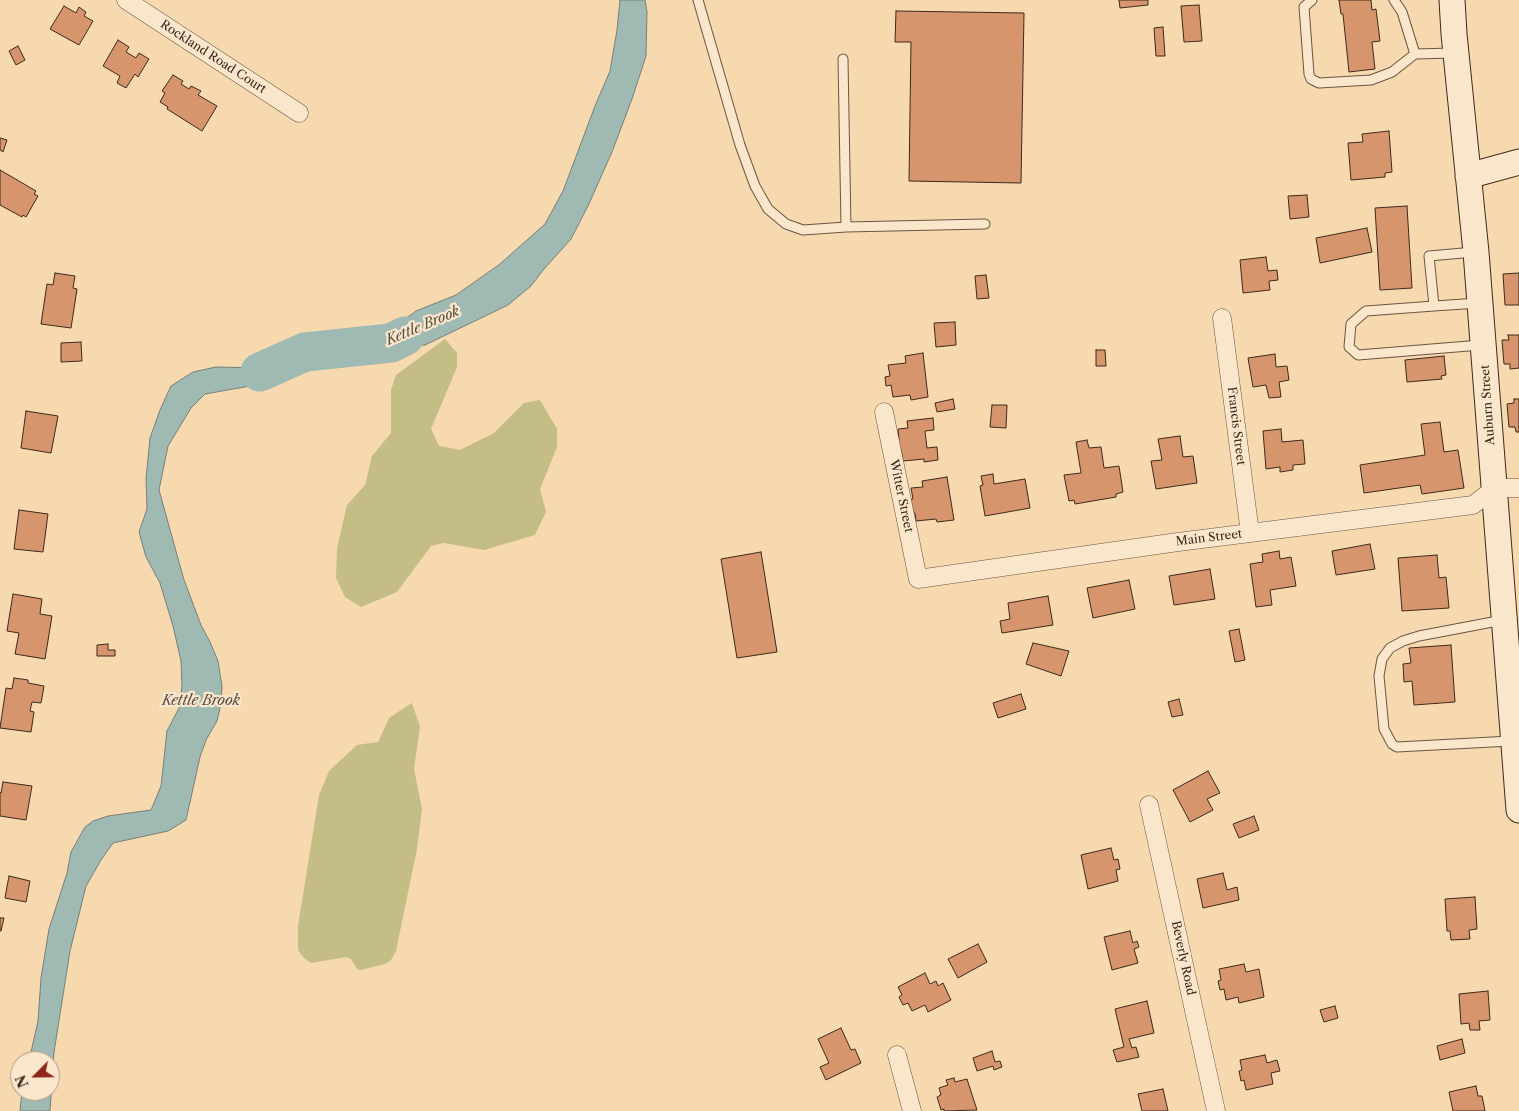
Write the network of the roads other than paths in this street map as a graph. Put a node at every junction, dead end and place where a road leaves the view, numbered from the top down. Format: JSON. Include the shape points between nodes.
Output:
{"nodes":[{"id":1,"x":126,"y":0,"type":"edge"},
{"id":2,"x":698,"y":0,"type":"edge"},
{"id":3,"x":1312,"y":0,"type":"edge"},
{"id":4,"x":1394,"y":0,"type":"edge"},
{"id":5,"x":1452,"y":0,"type":"edge"},
{"id":6,"x":1456,"y":53,"type":"junction"},
{"id":7,"x":1415,"y":54,"type":"junction"},
{"id":8,"x":843,"y":59,"type":"dead end"},
{"id":9,"x":299,"y":113,"type":"dead end"},
{"id":10,"x":1519,"y":162,"type":"edge"},
{"id":11,"x":1468,"y":176,"type":"junction"},
{"id":12,"x":985,"y":224,"type":"dead end"},
{"id":13,"x":846,"y":227,"type":"junction"},
{"id":14,"x":1476,"y":252,"type":"junction"},
{"id":15,"x":1480,"y":302,"type":"junction"},
{"id":16,"x":1434,"y":306,"type":"junction"},
{"id":17,"x":1222,"y":318,"type":"dead end"},
{"id":18,"x":1484,"y":345,"type":"junction"},
{"id":19,"x":884,"y":412,"type":"dead end"},
{"id":20,"x":1495,"y":488,"type":"junction"},
{"id":21,"x":1519,"y":488,"type":"edge"},
{"id":22,"x":1250,"y":533,"type":"junction"},
{"id":23,"x":918,"y":579,"type":"joint"},
{"id":24,"x":1505,"y":620,"type":"junction"},
{"id":25,"x":1514,"y":740,"type":"junction"},
{"id":26,"x":1517,"y":767,"type":"edge"},
{"id":27,"x":1149,"y":805,"type":"dead end"},
{"id":28,"x":1519,"y":810,"type":"edge"},
{"id":29,"x":897,"y":1055,"type":"dead end"},
{"id":30,"x":912,"y":1111,"type":"edge"},
{"id":31,"x":1216,"y":1111,"type":"edge"}],
"edges":[{"from":1,"to":9,"type":"street","name":"Rockland Road Court"},
{"from":2,"to":13,"type":"lane","via":[[740,145],[755,186],[768,209],[786,224],[803,230]]},
{"from":3,"to":7,"type":"lane","via":[[1304,7],[1311,79],[1319,83],[1371,80],[1392,72]]},
{"from":4,"to":7,"type":"lane","via":[[1402,12]]},
{"from":5,"to":6,"type":"main road","name":"Auburn Street"},
{"from":6,"to":7,"type":"lane"},
{"from":6,"to":11,"type":"main road","name":"Auburn Street"},
{"from":8,"to":13,"type":"lane"},
{"from":10,"to":11,"type":"main road"},
{"from":11,"to":14,"type":"main road","name":"Auburn Street"},
{"from":12,"to":13,"type":"lane"},
{"from":14,"to":15,"type":"main road","name":"Auburn Street"},
{"from":14,"to":16,"type":"lane","via":[[1429,256]]},
{"from":15,"to":16,"type":"lane"},
{"from":15,"to":18,"type":"main road","name":"Auburn Street"},
{"from":16,"to":18,"type":"lane","via":[[1366,311],[1351,324],[1349,347],[1358,355]]},
{"from":17,"to":22,"type":"street","name":"Francis Street"},
{"from":18,"to":20,"type":"main road","name":"Auburn Street"},
{"from":19,"to":23,"type":"street","name":"Witter Street"},
{"from":20,"to":21,"type":"street"},
{"from":20,"to":22,"type":"street","name":"Main Street","via":[[1473,505]]},
{"from":20,"to":24,"type":"main road","name":"Auburn Street"},
{"from":22,"to":23,"type":"street","name":"Main Street"},
{"from":24,"to":25,"type":"main road","name":"Auburn Street"},
{"from":24,"to":25,"type":"lane","via":[[1403,641],[1390,648],[1382,659],[1379,676],[1384,729],[1397,747]]},
{"from":25,"to":26,"type":"main road","name":"Auburn Street"},
{"from":26,"to":28,"type":"main road","name":"Auburn Street"},
{"from":27,"to":31,"type":"street","name":"Beverly Road"},
{"from":29,"to":30,"type":"street"}]}
